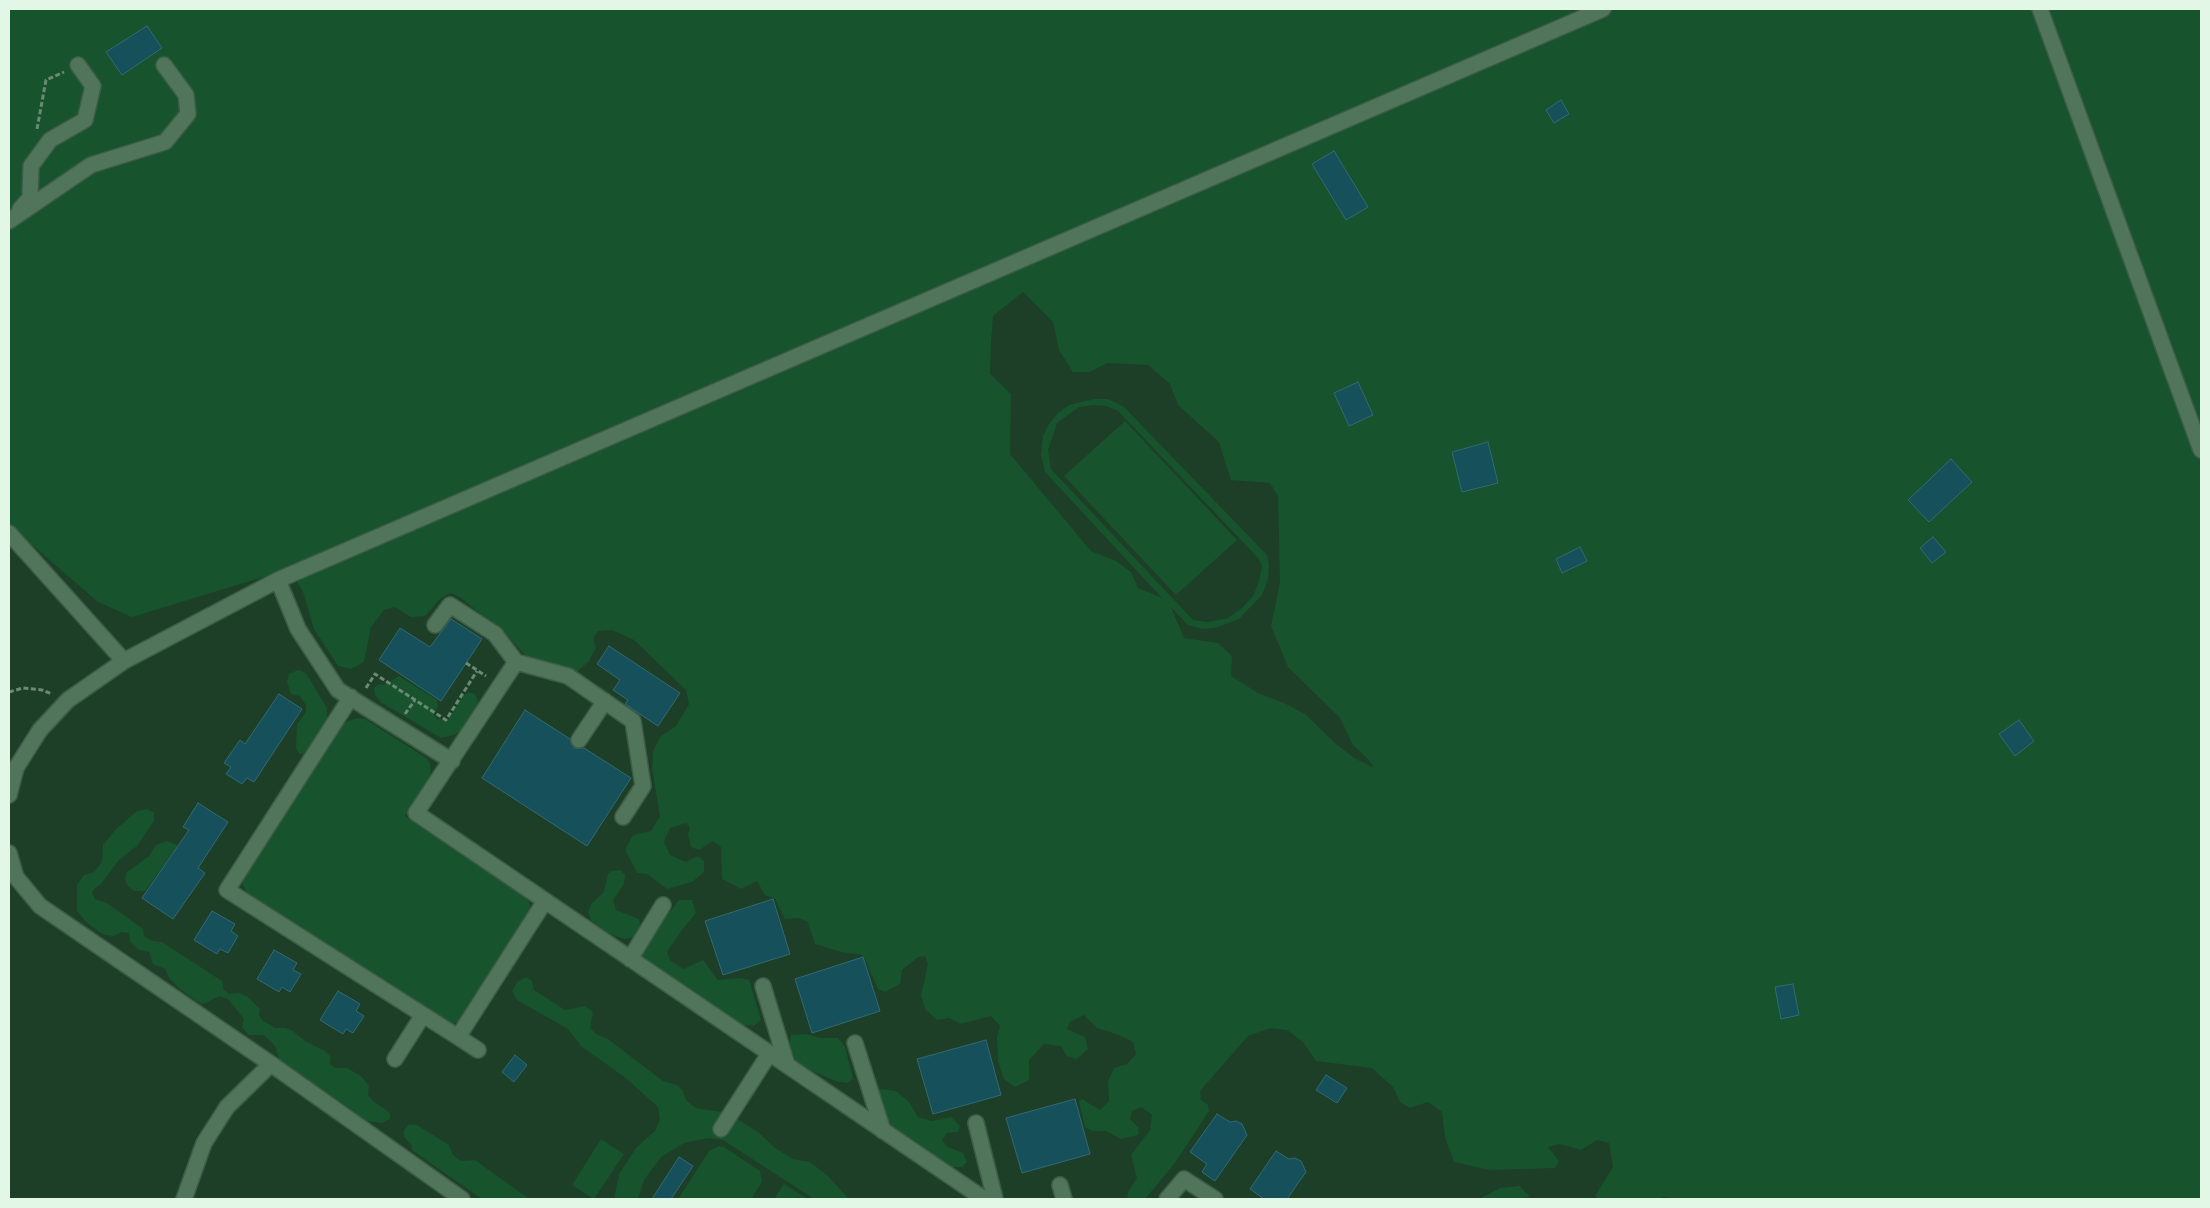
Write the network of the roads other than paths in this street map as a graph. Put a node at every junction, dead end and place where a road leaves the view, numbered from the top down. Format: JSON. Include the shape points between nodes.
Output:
{"nodes":[{"id":1,"x":1603,"y":9,"type":"edge"},
{"id":2,"x":2040,"y":9,"type":"edge"},
{"id":3,"x":78,"y":65,"type":"road end"},
{"id":4,"x":164,"y":65,"type":"dead end"},
{"id":5,"x":9,"y":221,"type":"edge"},
{"id":6,"x":2201,"y":450,"type":"edge"},
{"id":7,"x":9,"y":533,"type":"edge"},
{"id":8,"x":278,"y":580,"type":"junction"},
{"id":9,"x":435,"y":625,"type":"dead end"},
{"id":10,"x":124,"y":661,"type":"junction"},
{"id":11,"x":516,"y":662,"type":"junction"},
{"id":12,"x":354,"y":699,"type":"junction"},
{"id":13,"x":605,"y":701,"type":"junction"},
{"id":14,"x":579,"y":740,"type":"dead end"},
{"id":15,"x":452,"y":761,"type":"junction"},
{"id":16,"x":9,"y":795,"type":"edge"},
{"id":17,"x":623,"y":817,"type":"dead end"},
{"id":18,"x":9,"y":853,"type":"edge"},
{"id":19,"x":545,"y":901,"type":"junction"},
{"id":20,"x":663,"y":905,"type":"dead end"},
{"id":21,"x":630,"y":959,"type":"junction"},
{"id":22,"x":764,"y":986,"type":"dead end"},
{"id":23,"x":423,"y":1015,"type":"junction"},
{"id":24,"x":458,"y":1037,"type":"junction"},
{"id":25,"x":855,"y":1043,"type":"dead end"},
{"id":26,"x":478,"y":1050,"type":"dead end"},
{"id":27,"x":770,"y":1054,"type":"junction"},
{"id":28,"x":395,"y":1059,"type":"dead end"},
{"id":29,"x":270,"y":1064,"type":"junction"},
{"id":30,"x":787,"y":1065,"type":"junction"},
{"id":31,"x":976,"y":1123,"type":"dead end"},
{"id":32,"x":721,"y":1129,"type":"dead end"},
{"id":33,"x":883,"y":1131,"type":"junction"},
{"id":34,"x":184,"y":1199,"type":"edge"},
{"id":35,"x":462,"y":1199,"type":"edge"},
{"id":36,"x":984,"y":1199,"type":"edge"},
{"id":37,"x":995,"y":1199,"type":"edge"},
{"id":38,"x":1167,"y":1199,"type":"edge"},
{"id":39,"x":1215,"y":1199,"type":"edge"}],
"edges":[{"from":1,"to":8,"type":"street"},
{"from":2,"to":6,"type":"street"},
{"from":3,"to":5,"type":"street","via":[[93,86],[86,120],[50,140],[31,166],[30,198]]},
{"from":4,"to":5,"type":"street","via":[[186,95],[188,114],[165,142],[90,165]]},
{"from":7,"to":10,"type":"street"},
{"from":8,"to":10,"type":"street"},
{"from":8,"to":12,"type":"street","via":[[298,629],[338,690]]},
{"from":9,"to":11,"type":"street","via":[[450,605],[495,634]]},
{"from":10,"to":16,"type":"street","via":[[68,700],[40,730],[16,768]]},
{"from":11,"to":13,"type":"street","via":[[568,676]]},
{"from":11,"to":15,"type":"street"},
{"from":12,"to":15,"type":"street"},
{"from":12,"to":23,"type":"street","via":[[227,890]]},
{"from":13,"to":14,"type":"street"},
{"from":13,"to":17,"type":"street","via":[[632,720],[643,786]]},
{"from":15,"to":19,"type":"street","via":[[416,813]]},
{"from":18,"to":29,"type":"street","via":[[16,877],[40,906]]},
{"from":19,"to":21,"type":"street"},
{"from":19,"to":24,"type":"street"},
{"from":20,"to":21,"type":"street"},
{"from":21,"to":27,"type":"street"},
{"from":22,"to":30,"type":"street"},
{"from":23,"to":24,"type":"street"},
{"from":23,"to":28,"type":"street"},
{"from":24,"to":26,"type":"street"},
{"from":25,"to":33,"type":"street"},
{"from":27,"to":30,"type":"street"},
{"from":27,"to":32,"type":"street"},
{"from":29,"to":34,"type":"street","via":[[227,1107],[204,1144]]},
{"from":29,"to":35,"type":"street"},
{"from":30,"to":33,"type":"street"},
{"from":31,"to":37,"type":"street"},
{"from":33,"to":36,"type":"street"},
{"from":38,"to":39,"type":"street","via":[[1184,1179]]}]}
